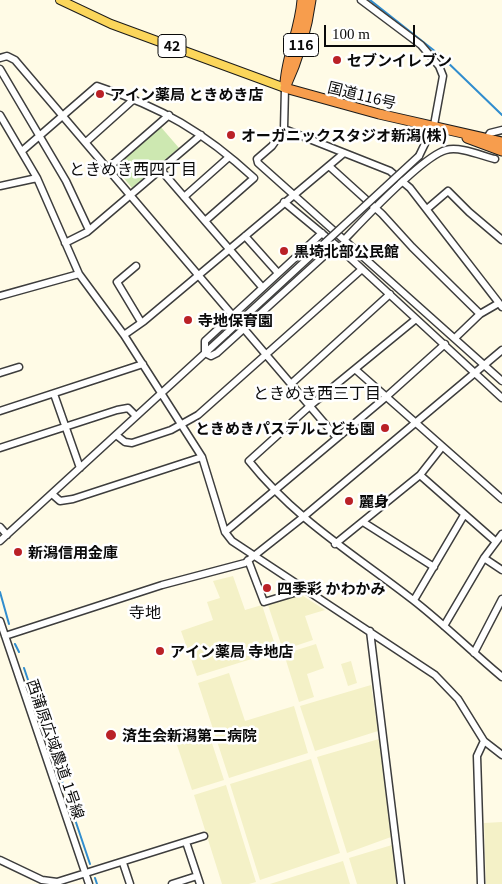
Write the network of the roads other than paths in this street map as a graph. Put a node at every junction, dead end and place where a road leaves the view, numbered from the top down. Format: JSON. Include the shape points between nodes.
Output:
{"nodes":[{"id":1,"x":60,"y":0,"type":"edge"},
{"id":2,"x":302,"y":0,"type":"edge"},
{"id":3,"x":311,"y":0,"type":"edge"},
{"id":4,"x":362,"y":0,"type":"edge"},
{"id":5,"x":1,"y":58,"type":"edge"},
{"id":6,"x":0,"y":69,"type":"edge"},
{"id":7,"x":285,"y":88,"type":"junction"},
{"id":8,"x":134,"y":99,"type":"junction"},
{"id":9,"x":0,"y":115,"type":"edge"},
{"id":10,"x":63,"y":115,"type":"junction"},
{"id":11,"x":169,"y":115,"type":"junction"},
{"id":12,"x":434,"y":125,"type":"junction"},
{"id":13,"x":284,"y":129,"type":"junction"},
{"id":14,"x":502,"y":130,"type":"edge"},
{"id":15,"x":201,"y":135,"type":"junction"},
{"id":16,"x":39,"y":136,"type":"junction"},
{"id":17,"x":487,"y":138,"type":"junction"},
{"id":18,"x":86,"y":142,"type":"junction"},
{"id":19,"x":22,"y":151,"type":"junction"},
{"id":20,"x":499,"y":151,"type":"edge"},
{"id":21,"x":344,"y":153,"type":"junction"},
{"id":22,"x":230,"y":157,"type":"junction"},
{"id":23,"x":329,"y":166,"type":"junction"},
{"id":24,"x":502,"y":166,"type":"edge"},
{"id":25,"x":108,"y":168,"type":"junction"},
{"id":26,"x":160,"y":169,"type":"junction"},
{"id":27,"x":37,"y":178,"type":"junction"},
{"id":28,"x":403,"y":182,"type":"junction"},
{"id":29,"x":0,"y":186,"type":"edge"},
{"id":30,"x":131,"y":194,"type":"junction"},
{"id":31,"x":292,"y":194,"type":"junction"},
{"id":32,"x":184,"y":197,"type":"junction"},
{"id":33,"x":284,"y":202,"type":"junction"},
{"id":34,"x":374,"y":207,"type":"junction"},
{"id":35,"x":427,"y":210,"type":"junction"},
{"id":36,"x":205,"y":221,"type":"junction"},
{"id":37,"x":89,"y":230,"type":"junction"},
{"id":38,"x":322,"y":233,"type":"junction"},
{"id":39,"x":245,"y":236,"type":"junction"},
{"id":40,"x":345,"y":239,"type":"junction"},
{"id":41,"x":502,"y":240,"type":"edge"},
{"id":42,"x":65,"y":243,"type":"junction"},
{"id":43,"x":336,"y":245,"type":"junction"},
{"id":44,"x":229,"y":248,"type":"junction"},
{"id":45,"x":136,"y":266,"type":"dead end"},
{"id":46,"x":362,"y":269,"type":"junction"},
{"id":47,"x":278,"y":273,"type":"junction"},
{"id":48,"x":79,"y":274,"type":"junction"},
{"id":49,"x":198,"y":274,"type":"junction"},
{"id":50,"x":262,"y":287,"type":"junction"},
{"id":51,"x":390,"y":294,"type":"junction"},
{"id":52,"x":0,"y":296,"type":"edge"},
{"id":53,"x":500,"y":305,"type":"edge"},
{"id":54,"x":480,"y":314,"type":"junction"},
{"id":55,"x":234,"y":315,"type":"junction"},
{"id":56,"x":416,"y":319,"type":"junction"},
{"id":57,"x":141,"y":322,"type":"junction"},
{"id":58,"x":246,"y":328,"type":"junction"},
{"id":59,"x":124,"y":334,"type":"junction"},
{"id":60,"x":455,"y":338,"type":"junction"},
{"id":61,"x":444,"y":344,"type":"junction"},
{"id":62,"x":502,"y":350,"type":"edge"},
{"id":63,"x":205,"y":353,"type":"junction"},
{"id":64,"x":268,"y":355,"type":"junction"},
{"id":65,"x":143,"y":364,"type":"junction"},
{"id":66,"x":484,"y":364,"type":"junction"},
{"id":67,"x":19,"y":367,"type":"dead end"},
{"id":68,"x":356,"y":370,"type":"junction"},
{"id":69,"x":474,"y":372,"type":"junction"},
{"id":70,"x":0,"y":374,"type":"edge"},
{"id":71,"x":502,"y":381,"type":"edge"},
{"id":72,"x":292,"y":383,"type":"junction"},
{"id":73,"x":54,"y":394,"type":"junction"},
{"id":74,"x":161,"y":394,"type":"junction"},
{"id":75,"x":386,"y":397,"type":"junction"},
{"id":76,"x":502,"y":398,"type":"edge"},
{"id":77,"x":311,"y":405,"type":"junction"},
{"id":78,"x":0,"y":410,"type":"edge"},
{"id":79,"x":136,"y":416,"type":"junction"},
{"id":80,"x":414,"y":422,"type":"junction"},
{"id":81,"x":182,"y":425,"type":"junction"},
{"id":82,"x":64,"y":426,"type":"junction"},
{"id":83,"x":116,"y":435,"type":"junction"},
{"id":84,"x":337,"y":438,"type":"junction"},
{"id":85,"x":442,"y":447,"type":"junction"},
{"id":86,"x":0,"y":448,"type":"edge"},
{"id":87,"x":202,"y":457,"type":"junction"},
{"id":88,"x":80,"y":468,"type":"junction"},
{"id":89,"x":420,"y":475,"type":"junction"},
{"id":90,"x":274,"y":492,"type":"junction"},
{"id":91,"x":52,"y":494,"type":"junction"},
{"id":92,"x":502,"y":499,"type":"edge"},
{"id":93,"x":464,"y":515,"type":"junction"},
{"id":94,"x":302,"y":518,"type":"junction"},
{"id":95,"x":363,"y":522,"type":"junction"},
{"id":96,"x":0,"y":527,"type":"edge"},
{"id":97,"x":225,"y":532,"type":"junction"},
{"id":98,"x":502,"y":534,"type":"edge"},
{"id":99,"x":7,"y":535,"type":"junction"},
{"id":100,"x":0,"y":541,"type":"edge"},
{"id":101,"x":495,"y":541,"type":"junction"},
{"id":102,"x":335,"y":544,"type":"junction"},
{"id":103,"x":484,"y":558,"type":"junction"},
{"id":104,"x":251,"y":559,"type":"junction"},
{"id":105,"x":434,"y":568,"type":"junction"},
{"id":106,"x":502,"y":570,"type":"edge"},
{"id":107,"x":304,"y":590,"type":"junction"},
{"id":108,"x":502,"y":599,"type":"edge"},
{"id":109,"x":414,"y":600,"type":"junction"},
{"id":110,"x":0,"y":621,"type":"edge"},
{"id":111,"x":444,"y":626,"type":"junction"},
{"id":112,"x":370,"y":631,"type":"junction"},
{"id":113,"x":5,"y":636,"type":"junction"},
{"id":114,"x":474,"y":653,"type":"junction"},
{"id":115,"x":501,"y":675,"type":"edge"},
{"id":116,"x":484,"y":741,"type":"junction"},
{"id":117,"x":502,"y":755,"type":"edge"},
{"id":118,"x":204,"y":836,"type":"dead end"},
{"id":119,"x":186,"y":842,"type":"junction"},
{"id":120,"x":0,"y":860,"type":"edge"},
{"id":121,"x":122,"y":863,"type":"junction"},
{"id":122,"x":85,"y":873,"type":"junction"},
{"id":123,"x":197,"y":876,"type":"junction"},
{"id":124,"x":89,"y":884,"type":"edge"},
{"id":125,"x":130,"y":884,"type":"edge"},
{"id":126,"x":172,"y":884,"type":"edge"},
{"id":127,"x":200,"y":884,"type":"edge"},
{"id":128,"x":401,"y":884,"type":"edge"},
{"id":129,"x":481,"y":884,"type":"edge"}],
"edges":[{"from":1,"to":7,"type":"main road","number":"42","via":[[111,24]]},
{"from":2,"to":7,"type":"highway","number":"116","via":[[301,20],[286,68]]},
{"from":3,"to":7,"type":"highway","number":"116","via":[[294,69]]},
{"from":4,"to":12,"type":"street","via":[[421,45],[440,66],[443,76]]},
{"from":5,"to":10,"type":"street","via":[[15,60]]},
{"from":6,"to":16,"type":"street"},
{"from":7,"to":12,"type":"highway","name":"国道116号","via":[[379,114]]},
{"from":7,"to":13,"type":"street"},
{"from":8,"to":10,"type":"street","via":[[97,86]]},
{"from":8,"to":11,"type":"street"},
{"from":8,"to":18,"type":"street"},
{"from":9,"to":19,"type":"street"},
{"from":10,"to":16,"type":"street"},
{"from":10,"to":18,"type":"street"},
{"from":11,"to":15,"type":"street"},
{"from":11,"to":25,"type":"street"},
{"from":12,"to":17,"type":"highway","name":"国道116号"},
{"from":12,"to":20,"type":"highway","name":"国道116号"},
{"from":12,"to":63,"type":"street","bridge":true,"via":[[419,156]]},
{"from":13,"to":21,"type":"street"},
{"from":13,"to":31,"type":"street","via":[[257,159]]},
{"from":14,"to":17,"type":"street","via":[[490,133]]},
{"from":15,"to":22,"type":"street"},
{"from":15,"to":26,"type":"street"},
{"from":16,"to":19,"type":"street"},
{"from":16,"to":37,"type":"street","via":[[66,181]]},
{"from":17,"to":20,"type":"highway","name":"国道116号"},
{"from":18,"to":25,"type":"street"},
{"from":19,"to":27,"type":"street"},
{"from":20,"to":24,"type":"street"},
{"from":20,"to":28,"type":"street","via":[[446,149],[430,158]]},
{"from":21,"to":23,"type":"street"},
{"from":21,"to":28,"type":"street","via":[[390,170]]},
{"from":22,"to":32,"type":"street"},
{"from":22,"to":36,"type":"street","via":[[254,178]]},
{"from":23,"to":31,"type":"street"},
{"from":23,"to":34,"type":"street"},
{"from":25,"to":30,"type":"street"},
{"from":26,"to":30,"type":"street"},
{"from":26,"to":32,"type":"street"},
{"from":27,"to":29,"type":"street"},
{"from":27,"to":42,"type":"street"},
{"from":28,"to":34,"type":"street"},
{"from":28,"to":35,"type":"street"},
{"from":30,"to":37,"type":"street"},
{"from":30,"to":49,"type":"street"},
{"from":31,"to":33,"type":"street"},
{"from":31,"to":40,"type":"street"},
{"from":32,"to":36,"type":"street"},
{"from":33,"to":38,"type":"street"},
{"from":33,"to":39,"type":"street"},
{"from":34,"to":40,"type":"street"},
{"from":34,"to":54,"type":"street"},
{"from":35,"to":41,"type":"street","via":[[448,192]]},
{"from":35,"to":53,"type":"street"},
{"from":36,"to":44,"type":"street"},
{"from":37,"to":42,"type":"street"},
{"from":38,"to":43,"type":"street"},
{"from":38,"to":47,"type":"street"},
{"from":39,"to":44,"type":"street"},
{"from":39,"to":47,"type":"street"},
{"from":40,"to":60,"type":"street"},
{"from":42,"to":48,"type":"street"},
{"from":43,"to":46,"type":"street"},
{"from":43,"to":58,"type":"street"},
{"from":44,"to":49,"type":"street"},
{"from":44,"to":50,"type":"street"},
{"from":45,"to":57,"type":"street","via":[[117,282]]},
{"from":46,"to":51,"type":"street"},
{"from":46,"to":64,"type":"street"},
{"from":47,"to":50,"type":"street"},
{"from":48,"to":52,"type":"street"},
{"from":48,"to":59,"type":"street"},
{"from":49,"to":55,"type":"street"},
{"from":49,"to":57,"type":"street"},
{"from":50,"to":55,"type":"street"},
{"from":51,"to":56,"type":"street"},
{"from":51,"to":72,"type":"street"},
{"from":53,"to":54,"type":"street"},
{"from":54,"to":60,"type":"street"},
{"from":55,"to":58,"type":"street"},
{"from":55,"to":63,"type":"street","via":[[205,341]]},
{"from":56,"to":61,"type":"street"},
{"from":56,"to":68,"type":"street"},
{"from":57,"to":59,"type":"street"},
{"from":58,"to":63,"type":"street","via":[[217,353],[211,356]]},
{"from":58,"to":64,"type":"street"},
{"from":59,"to":65,"type":"street"},
{"from":60,"to":66,"type":"street"},
{"from":61,"to":69,"type":"street"},
{"from":61,"to":75,"type":"street"},
{"from":62,"to":66,"type":"street"},
{"from":63,"to":74,"type":"street"},
{"from":64,"to":72,"type":"street"},
{"from":64,"to":81,"type":"street","via":[[198,416]]},
{"from":65,"to":73,"type":"street"},
{"from":65,"to":74,"type":"street"},
{"from":66,"to":69,"type":"street"},
{"from":66,"to":71,"type":"street"},
{"from":67,"to":70,"type":"street"},
{"from":68,"to":75,"type":"street"},
{"from":68,"to":77,"type":"street"},
{"from":69,"to":76,"type":"street"},
{"from":69,"to":80,"type":"street"},
{"from":72,"to":77,"type":"street"},
{"from":73,"to":78,"type":"street"},
{"from":73,"to":82,"type":"street"},
{"from":74,"to":79,"type":"street"},
{"from":74,"to":81,"type":"street"},
{"from":75,"to":80,"type":"street"},
{"from":75,"to":84,"type":"street"},
{"from":77,"to":84,"type":"street"},
{"from":77,"to":90,"type":"street","via":[[249,461]]},
{"from":79,"to":82,"type":"street","via":[[128,408]]},
{"from":79,"to":83,"type":"street"},
{"from":80,"to":85,"type":"street"},
{"from":80,"to":94,"type":"street"},
{"from":81,"to":83,"type":"street","via":[[132,443]]},
{"from":81,"to":87,"type":"street"},
{"from":82,"to":86,"type":"street"},
{"from":82,"to":88,"type":"street"},
{"from":83,"to":88,"type":"street"},
{"from":84,"to":90,"type":"street"},
{"from":85,"to":89,"type":"street"},
{"from":85,"to":92,"type":"street"},
{"from":87,"to":91,"type":"street","via":[[73,499],[60,501]]},
{"from":87,"to":97,"type":"street"},
{"from":88,"to":91,"type":"street"},
{"from":89,"to":93,"type":"street"},
{"from":89,"to":95,"type":"street"},
{"from":90,"to":94,"type":"street"},
{"from":90,"to":97,"type":"street"},
{"from":91,"to":99,"type":"street"},
{"from":93,"to":101,"type":"street"},
{"from":93,"to":105,"type":"street"},
{"from":94,"to":102,"type":"street"},
{"from":94,"to":104,"type":"street"},
{"from":95,"to":102,"type":"street"},
{"from":95,"to":105,"type":"street"},
{"from":96,"to":99,"type":"street"},
{"from":97,"to":104,"type":"street"},
{"from":98,"to":101,"type":"street"},
{"from":99,"to":100,"type":"street"},
{"from":101,"to":103,"type":"street"},
{"from":102,"to":109,"type":"street"},
{"from":103,"to":106,"type":"street"},
{"from":103,"to":111,"type":"street"},
{"from":104,"to":107,"type":"street"},
{"from":104,"to":107,"type":"street","via":[[264,602]]},
{"from":104,"to":113,"type":"street"},
{"from":105,"to":109,"type":"street"},
{"from":107,"to":112,"type":"street"},
{"from":108,"to":114,"type":"street"},
{"from":109,"to":111,"type":"street"},
{"from":110,"to":113,"type":"street","name":"西蒲原広域農道 1号線"},
{"from":111,"to":114,"type":"street"},
{"from":112,"to":116,"type":"street","via":[[435,675],[458,700]]},
{"from":112,"to":128,"type":"street"},
{"from":113,"to":122,"type":"street","name":"西蒲原広域農道 1号線"},
{"from":114,"to":115,"type":"street"},
{"from":116,"to":117,"type":"street"},
{"from":116,"to":129,"type":"street","via":[[477,756]]},
{"from":118,"to":119,"type":"street"},
{"from":119,"to":121,"type":"street"},
{"from":119,"to":123,"type":"street"},
{"from":120,"to":122,"type":"street","via":[[50,882]]},
{"from":121,"to":122,"type":"street"},
{"from":121,"to":125,"type":"street"},
{"from":122,"to":124,"type":"street","name":"西蒲原広域農道 1号線"},
{"from":123,"to":126,"type":"street"},
{"from":123,"to":127,"type":"street"}]}
